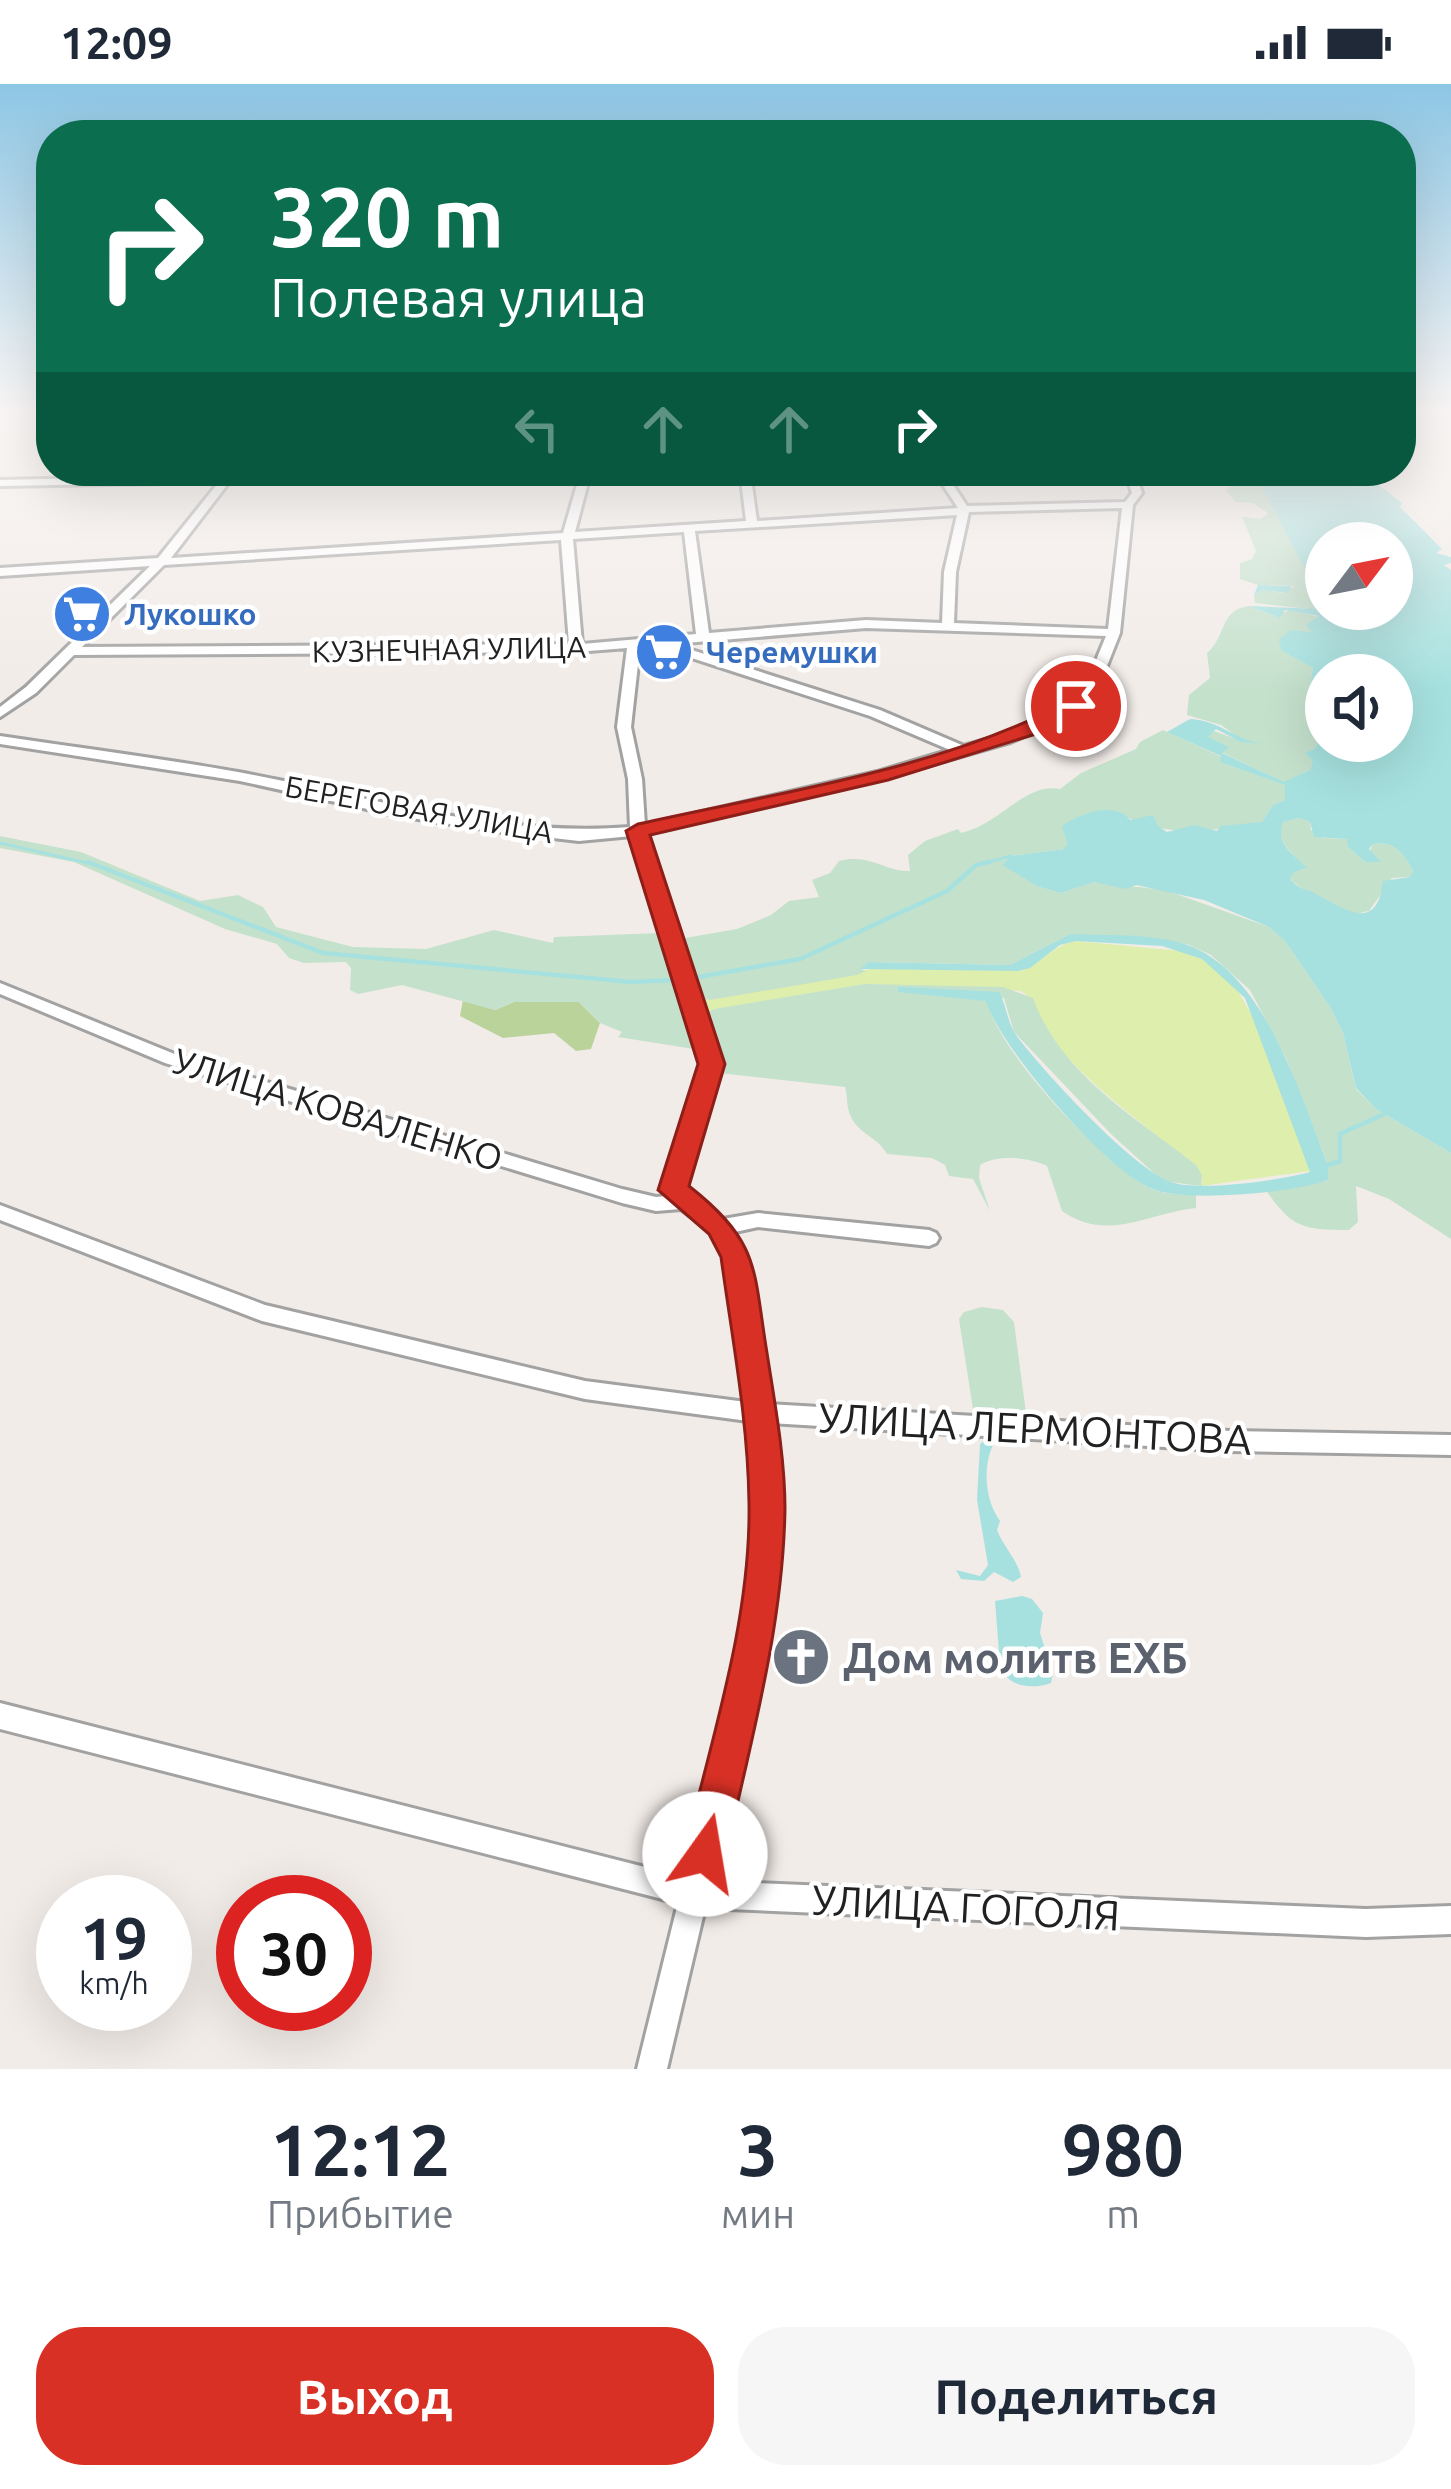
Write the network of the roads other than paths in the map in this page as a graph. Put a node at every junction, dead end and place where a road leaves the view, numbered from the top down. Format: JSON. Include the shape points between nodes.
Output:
{"nodes":[{"id":1,"x":207,"y":505,"type":"edge"},
{"id":2,"x":578,"y":505,"type":"edge"},
{"id":3,"x":749,"y":505,"type":"edge"},
{"id":4,"x":960,"y":505,"type":"edge"},
{"id":5,"x":1128,"y":505,"type":"joint"},
{"id":6,"x":963,"y":510,"type":"junction"},
{"id":7,"x":752,"y":526,"type":"junction"},
{"id":8,"x":689,"y":529,"type":"junction"},
{"id":9,"x":570,"y":535,"type":"junction"},
{"id":10,"x":164,"y":560,"type":"junction"},
{"id":11,"x":0,"y":572,"type":"edge"},
{"id":12,"x":948,"y":627,"type":"junction"},
{"id":13,"x":1114,"y":633,"type":"junction"},
{"id":14,"x":703,"y":639,"type":"junction"},
{"id":15,"x":661,"y":644,"type":"junction"},
{"id":16,"x":634,"y":645,"type":"junction"},
{"id":17,"x":576,"y":647,"type":"junction"},
{"id":18,"x":71,"y":651,"type":"junction"},
{"id":19,"x":0,"y":713,"type":"edge"},
{"id":20,"x":0,"y":740,"type":"edge"},
{"id":21,"x":964,"y":751,"type":"junction"},
{"id":22,"x":638,"y":831,"type":"junction"},
{"id":23,"x":0,"y":988,"type":"edge"},
{"id":24,"x":684,"y":1202,"type":"junction"},
{"id":25,"x":0,"y":1212,"type":"edge"},
{"id":26,"x":719,"y":1226,"type":"junction"},
{"id":27,"x":929,"y":1238,"type":"dead end"},
{"id":28,"x":760,"y":1413,"type":"junction"},
{"id":29,"x":1451,"y":1445,"type":"edge"},
{"id":30,"x":0,"y":1716,"type":"edge"},
{"id":31,"x":696,"y":1894,"type":"junction"},
{"id":32,"x":1451,"y":1920,"type":"edge"},
{"id":33,"x":652,"y":2069,"type":"edge"}],
"edges":[{"from":1,"to":10,"type":"street"},
{"from":2,"to":9,"type":"street"},
{"from":3,"to":7,"type":"street"},
{"from":4,"to":6,"type":"street"},
{"from":5,"to":6,"type":"street"},
{"from":5,"to":13,"type":"street","name":"БЕРЕГОВАЯ УЛИЦА"},
{"from":6,"to":7,"type":"street"},
{"from":6,"to":12,"type":"street"},
{"from":7,"to":8,"type":"street"},
{"from":8,"to":9,"type":"street"},
{"from":8,"to":14,"type":"street"},
{"from":9,"to":10,"type":"street"},
{"from":9,"to":17,"type":"street"},
{"from":10,"to":11,"type":"street"},
{"from":10,"to":18,"type":"street"},
{"from":12,"to":13,"type":"street","name":"КУЗНЕЧНАЯ УЛИЦА"},
{"from":12,"to":14,"type":"street","name":"КУЗНЕЧНАЯ УЛИЦА","via":[[844,625]]},
{"from":13,"to":21,"type":"street","name":"БЕРЕГОВАЯ УЛИЦА","via":[[1076,706]]},
{"from":14,"to":15,"type":"street","name":"КУЗНЕЧНАЯ УЛИЦА"},
{"from":15,"to":16,"type":"street","name":"КУЗНЕЧНАЯ УЛИЦА"},
{"from":15,"to":21,"type":"street","via":[[875,713]]},
{"from":16,"to":17,"type":"street","name":"КУЗНЕЧНАЯ УЛИЦА"},
{"from":16,"to":22,"type":"street","via":[[624,727]]},
{"from":17,"to":18,"type":"street","name":"КУЗНЕЧНАЯ УЛИЦА"},
{"from":18,"to":19,"type":"street"},
{"from":20,"to":22,"type":"street","name":"БЕРЕГОВАЯ УЛИЦА","via":[[509,829]]},
{"from":21,"to":22,"type":"street","name":"БЕРЕГОВАЯ УЛИЦА"},
{"from":22,"to":24,"type":"street","via":[[712,1064],[674,1182]]},
{"from":23,"to":24,"type":"street","name":"УЛИЦА КОВАЛЕНКО","via":[[171,1058],[622,1196]]},
{"from":24,"to":26,"type":"street"},
{"from":25,"to":28,"type":"street","name":"УЛИЦА ЛЕРМОНТОВА","via":[[297,1323],[585,1390]]},
{"from":26,"to":27,"type":"street","via":[[758,1220]]},
{"from":26,"to":28,"type":"street","via":[[736,1257]]},
{"from":28,"to":29,"type":"street","name":"УЛИЦА ЛЕРМОНТОВА","via":[[1230,1441]]},
{"from":28,"to":31,"type":"street","via":[[764,1587]]},
{"from":30,"to":31,"type":"street","name":"УЛИЦА ГОГОЛЯ"},
{"from":31,"to":32,"type":"street","name":"УЛИЦА ГОГОЛЯ"},
{"from":31,"to":33,"type":"street"}]}
